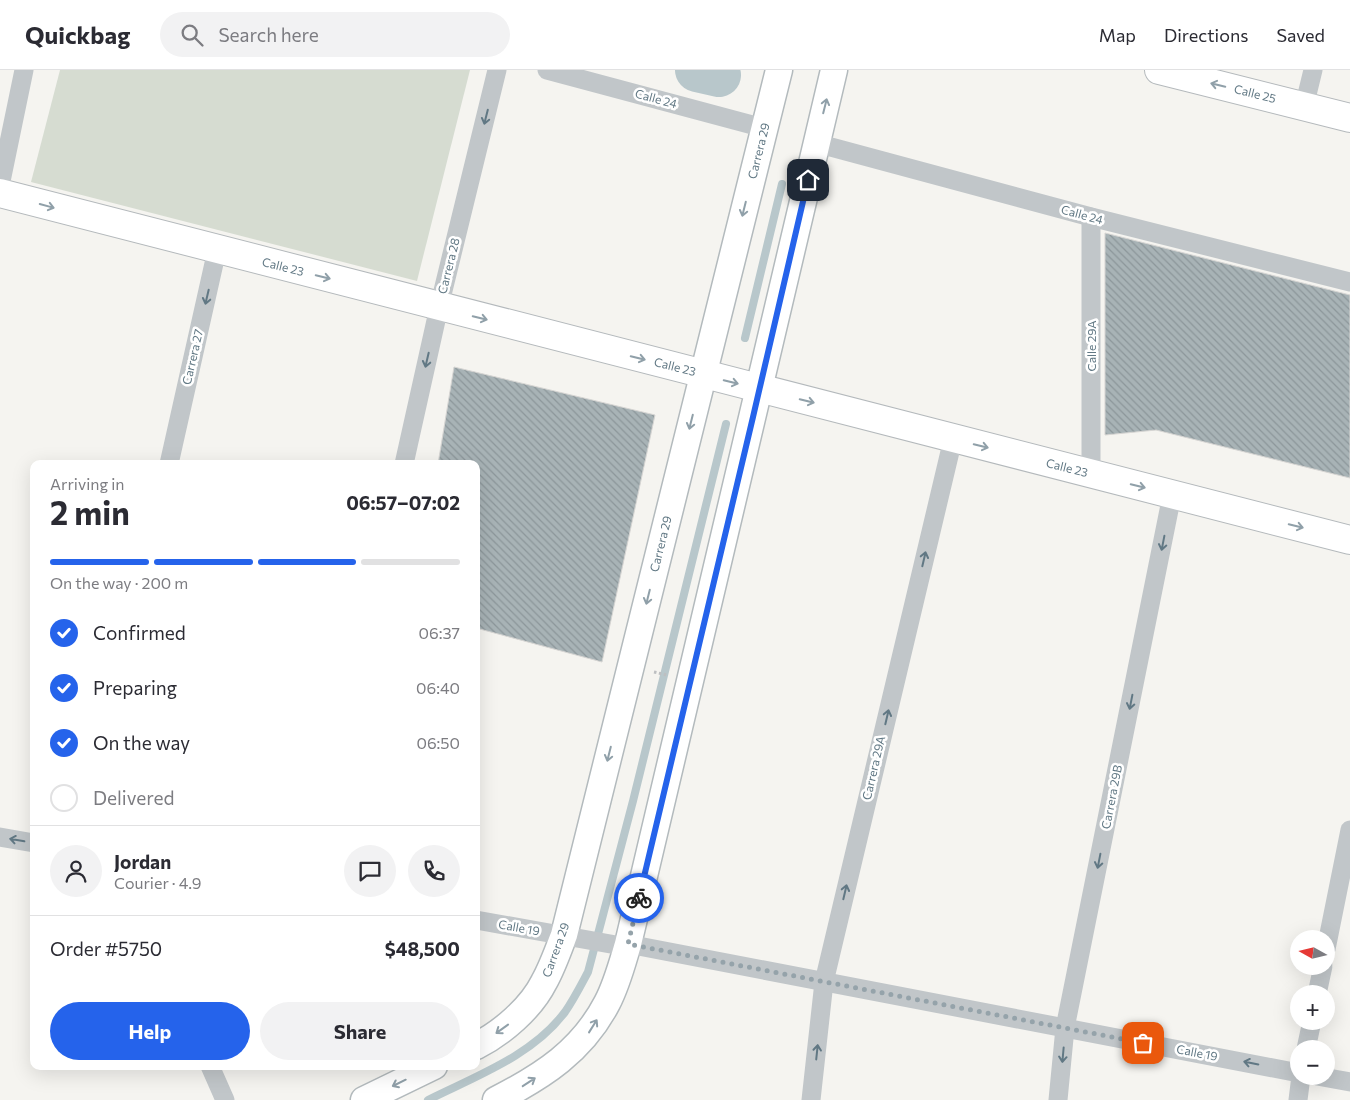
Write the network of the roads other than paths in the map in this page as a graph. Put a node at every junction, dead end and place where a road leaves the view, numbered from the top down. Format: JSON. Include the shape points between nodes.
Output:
{"nodes":[{"id":1,"x":24,"y":70,"type":"edge"},
{"id":2,"x":497,"y":70,"type":"edge"},
{"id":3,"x":547,"y":70,"type":"edge"},
{"id":4,"x":778,"y":70,"type":"edge"},
{"id":5,"x":834,"y":70,"type":"edge"},
{"id":6,"x":1159,"y":70,"type":"edge"},
{"id":7,"x":1314,"y":70,"type":"edge"},
{"id":8,"x":1304,"y":107,"type":"junction"},
{"id":9,"x":1350,"y":118,"type":"edge"},
{"id":10,"x":764,"y":128,"type":"junction"},
{"id":11,"x":816,"y":143,"type":"junction"},
{"id":12,"x":0,"y":186,"type":"edge"},
{"id":13,"x":0,"y":193,"type":"edge"},
{"id":14,"x":1091,"y":217,"type":"junction"},
{"id":15,"x":217,"y":250,"type":"junction"},
{"id":16,"x":1350,"y":282,"type":"edge"},
{"id":17,"x":439,"y":307,"type":"junction"},
{"id":18,"x":703,"y":375,"type":"junction"},
{"id":19,"x":760,"y":389,"type":"junction"},
{"id":20,"x":953,"y":439,"type":"junction"},
{"id":21,"x":171,"y":460,"type":"edge"},
{"id":22,"x":405,"y":460,"type":"edge"},
{"id":23,"x":1091,"y":474,"type":"junction"},
{"id":24,"x":1172,"y":495,"type":"junction"},
{"id":25,"x":1350,"y":540,"type":"edge"},
{"id":26,"x":1350,"y":830,"type":"edge"},
{"id":27,"x":0,"y":837,"type":"edge"},
{"id":28,"x":30,"y":842,"type":"edge"},
{"id":29,"x":480,"y":921,"type":"edge"},
{"id":30,"x":1330,"y":930,"type":"edge"},
{"id":31,"x":573,"y":937,"type":"junction"},
{"id":32,"x":622,"y":944,"type":"junction"},
{"id":33,"x":824,"y":982,"type":"junction"},
{"id":34,"x":1065,"y":1028,"type":"junction"},
{"id":35,"x":480,"y":1043,"type":"edge"},
{"id":36,"x":212,"y":1070,"type":"edge"},
{"id":37,"x":426,"y":1070,"type":"edge"},
{"id":38,"x":1290,"y":1071,"type":"edge"},
{"id":39,"x":1335,"y":1079,"type":"edge"},
{"id":40,"x":1350,"y":1082,"type":"edge"},
{"id":41,"x":1300,"y":1085,"type":"edge"},
{"id":42,"x":226,"y":1100,"type":"edge"},
{"id":43,"x":364,"y":1100,"type":"edge"},
{"id":44,"x":496,"y":1100,"type":"edge"},
{"id":45,"x":812,"y":1100,"type":"edge"},
{"id":46,"x":1058,"y":1100,"type":"edge"},
{"id":47,"x":1298,"y":1100,"type":"edge"}],
"edges":[{"from":1,"to":12,"type":"street"},
{"from":2,"to":17,"type":"street","name":"Carrera 28","one_way":true},
{"from":3,"to":10,"type":"street","name":"Calle 24"},
{"from":4,"to":10,"type":"street","name":"Carrera 29"},
{"from":11,"to":5,"type":"street","one_way":true},
{"from":8,"to":6,"type":"main road","name":"Calle 25","one_way":true},
{"from":7,"to":8,"type":"street"},
{"from":8,"to":9,"type":"main road","name":"Calle 25"},
{"from":10,"to":18,"type":"street","name":"Carrera 29","one_way":true},
{"from":11,"to":14,"type":"street","name":"Calle 24"},
{"from":11,"to":19,"type":"street"},
{"from":13,"to":15,"type":"main road","name":"Calle 23","one_way":true},
{"from":14,"to":16,"type":"street","name":"Calle 24"},
{"from":14,"to":23,"type":"street","name":"Calle 29A"},
{"from":15,"to":17,"type":"main road","name":"Calle 23","one_way":true},
{"from":15,"to":21,"type":"street","name":"Carrera 27","one_way":true},
{"from":17,"to":18,"type":"main road","name":"Calle 23","one_way":true},
{"from":17,"to":22,"type":"street","name":"Carrera 28","one_way":true},
{"from":18,"to":19,"type":"main road","name":"Calle 23","one_way":true},
{"from":18,"to":31,"type":"street","name":"Carrera 29","one_way":true},
{"from":19,"to":20,"type":"main road","name":"Calle 23","one_way":true},
{"from":19,"to":32,"type":"street"},
{"from":20,"to":23,"type":"main road","name":"Calle 23","one_way":true},
{"from":33,"to":20,"type":"street","name":"Carrera 29A","one_way":true},
{"from":23,"to":24,"type":"main road","name":"Calle 23","one_way":true},
{"from":24,"to":25,"type":"main road","name":"Calle 23","one_way":true},
{"from":24,"to":34,"type":"street","name":"Carrera 29B","one_way":true},
{"from":26,"to":30,"type":"street"},
{"from":28,"to":27,"type":"street","one_way":true},
{"from":29,"to":31,"type":"street","name":"Calle 19"},
{"from":31,"to":32,"type":"street","name":"Calle 19"},
{"from":31,"to":35,"type":"street","name":"Carrera 29","one_way":true,"via":[[524,1009],[508,1025]]},
{"from":32,"to":33,"type":"street","name":"Calle 19"},
{"from":44,"to":32,"type":"street","one_way":true,"via":[[560,1062],[588,1034],[618,978]]},
{"from":33,"to":34,"type":"street","name":"Calle 19"},
{"from":45,"to":33,"type":"street","name":"Carrera 29A","one_way":true},
{"from":38,"to":34,"type":"street","name":"Calle 19","one_way":true},
{"from":34,"to":46,"type":"street","name":"Carrera 29B","one_way":true},
{"from":36,"to":42,"type":"street"},
{"from":37,"to":43,"type":"street","one_way":true},
{"from":39,"to":40,"type":"street"},
{"from":41,"to":47,"type":"street"}]}
